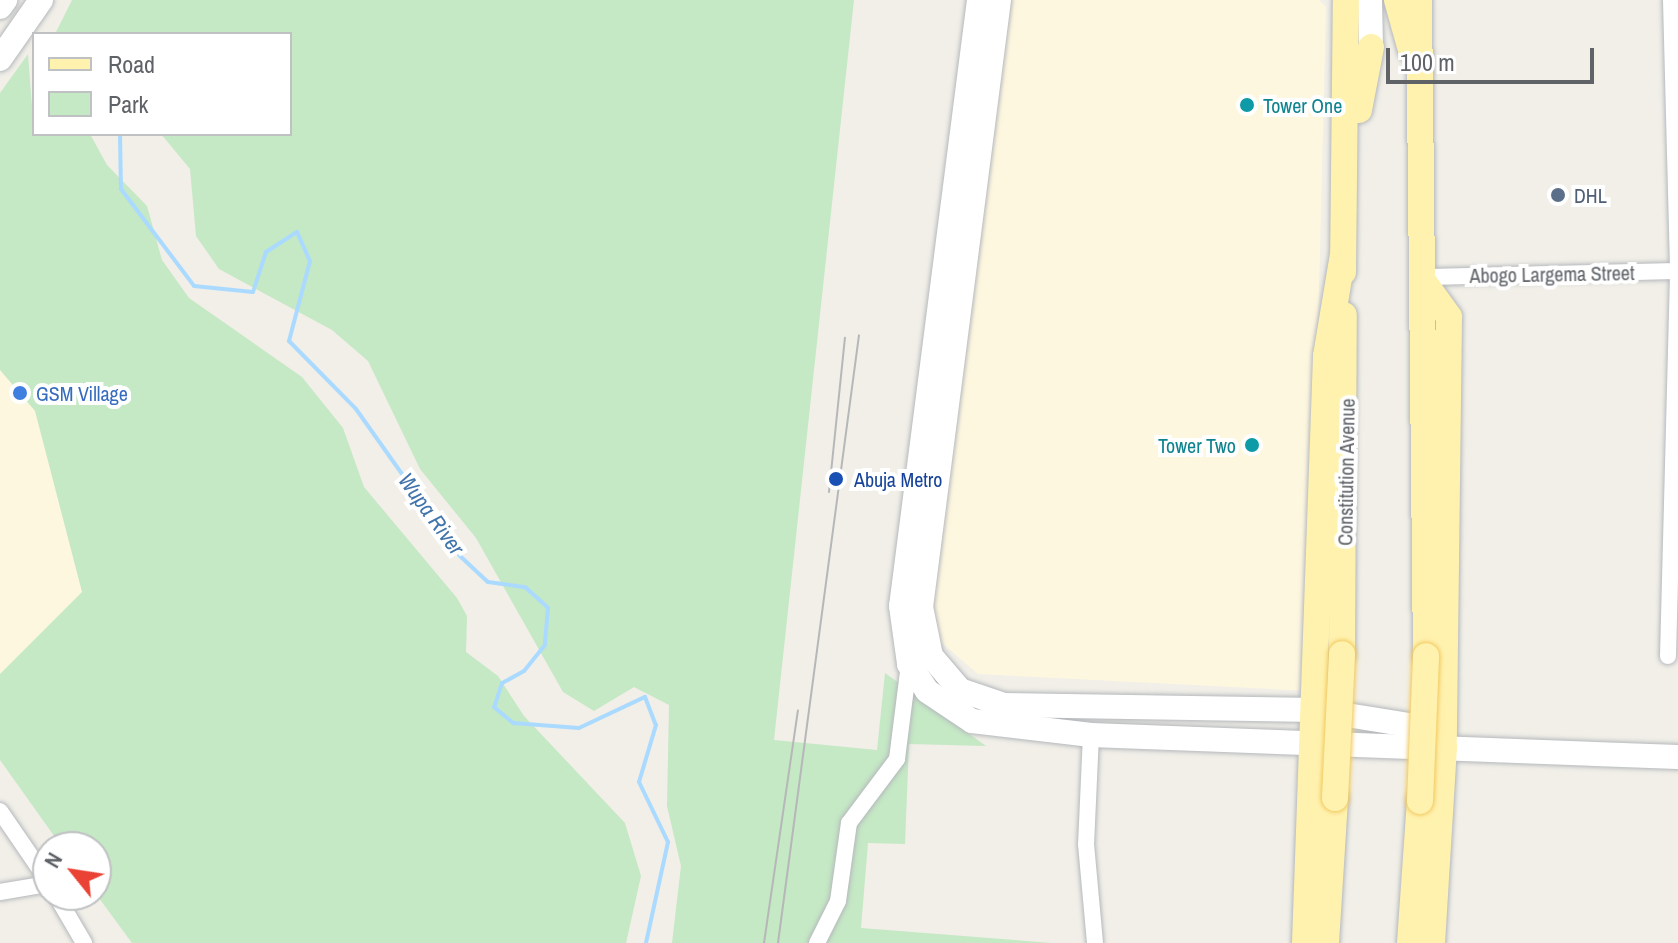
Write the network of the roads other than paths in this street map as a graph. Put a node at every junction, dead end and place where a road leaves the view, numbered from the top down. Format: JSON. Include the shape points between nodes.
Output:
{"nodes":[{"id":1,"x":5,"y":0,"type":"edge"},
{"id":2,"x":41,"y":0,"type":"edge"},
{"id":3,"x":979,"y":0,"type":"edge"},
{"id":4,"x":999,"y":0,"type":"edge"},
{"id":5,"x":1346,"y":0,"type":"edge"},
{"id":6,"x":1370,"y":0,"type":"edge"},
{"id":7,"x":1397,"y":0,"type":"edge"},
{"id":8,"x":1419,"y":0,"type":"edge"},
{"id":9,"x":1671,"y":0,"type":"edge"},
{"id":10,"x":0,"y":7,"type":"edge"},
{"id":11,"x":1371,"y":47,"type":"joint"},
{"id":12,"x":0,"y":59,"type":"edge"},
{"id":13,"x":1419,"y":76,"type":"junction"},
{"id":14,"x":1343,"y":166,"type":"junction"},
{"id":15,"x":1343,"y":254,"type":"junction"},
{"id":16,"x":1678,"y":271,"type":"edge"},
{"id":17,"x":1426,"y":281,"type":"junction"},
{"id":18,"x":1668,"y":656,"type":"dead end"},
{"id":19,"x":909,"y":664,"type":"junction"},
{"id":20,"x":1316,"y":710,"type":"junction"},
{"id":21,"x":1091,"y":735,"type":"junction"},
{"id":22,"x":1453,"y":741,"type":"junction"},
{"id":23,"x":1315,"y":748,"type":"junction"},
{"id":24,"x":1678,"y":757,"type":"edge"},
{"id":25,"x":0,"y":811,"type":"edge"},
{"id":26,"x":32,"y":859,"type":"edge"},
{"id":27,"x":32,"y":886,"type":"edge"},
{"id":28,"x":0,"y":892,"type":"edge"},
{"id":29,"x":65,"y":911,"type":"edge"},
{"id":30,"x":84,"y":943,"type":"edge"},
{"id":31,"x":817,"y":943,"type":"edge"},
{"id":32,"x":1095,"y":943,"type":"edge"},
{"id":33,"x":1305,"y":943,"type":"edge"},
{"id":34,"x":1326,"y":943,"type":"edge"},
{"id":35,"x":1410,"y":943,"type":"edge"},
{"id":36,"x":1432,"y":943,"type":"edge"}],
"edges":[{"from":1,"to":10,"type":"street"},
{"from":2,"to":12,"type":"street"},
{"from":3,"to":19,"type":"street","via":[[901,606]]},
{"from":4,"to":20,"type":"street","via":[[921,607],[931,656],[960,690],[1004,705]]},
{"from":5,"to":14,"type":"main road","name":"Constitution Avenue"},
{"from":6,"to":11,"type":"street"},
{"from":7,"to":13,"type":"main road"},
{"from":8,"to":13,"type":"main road"},
{"from":9,"to":16,"type":"street"},
{"from":11,"to":14,"type":"main road"},
{"from":13,"to":17,"type":"main road"},
{"from":14,"to":15,"type":"main road","name":"Constitution Avenue"},
{"from":15,"to":20,"type":"main road","via":[[1326,356]]},
{"from":15,"to":34,"type":"main road","name":"Constitution Avenue","bridge":true,"via":[[1349,428]]},
{"from":16,"to":17,"type":"street","name":"Abogo Largema Street"},
{"from":16,"to":18,"type":"street"},
{"from":17,"to":22,"type":"main road","via":[[1449,317]]},
{"from":17,"to":35,"type":"main road","bridge":true,"via":[[1426,656]]},
{"from":19,"to":21,"type":"street","via":[[927,691],[972,721]]},
{"from":19,"to":31,"type":"street","via":[[897,759],[849,823],[838,901]]},
{"from":20,"to":22,"type":"street"},
{"from":20,"to":23,"type":"main road"},
{"from":21,"to":23,"type":"street"},
{"from":21,"to":32,"type":"street","via":[[1086,844]]},
{"from":22,"to":23,"type":"street"},
{"from":22,"to":24,"type":"street"},
{"from":22,"to":36,"type":"main road"},
{"from":23,"to":33,"type":"main road"},
{"from":25,"to":26,"type":"street"},
{"from":27,"to":28,"type":"street"},
{"from":29,"to":30,"type":"street"}]}
